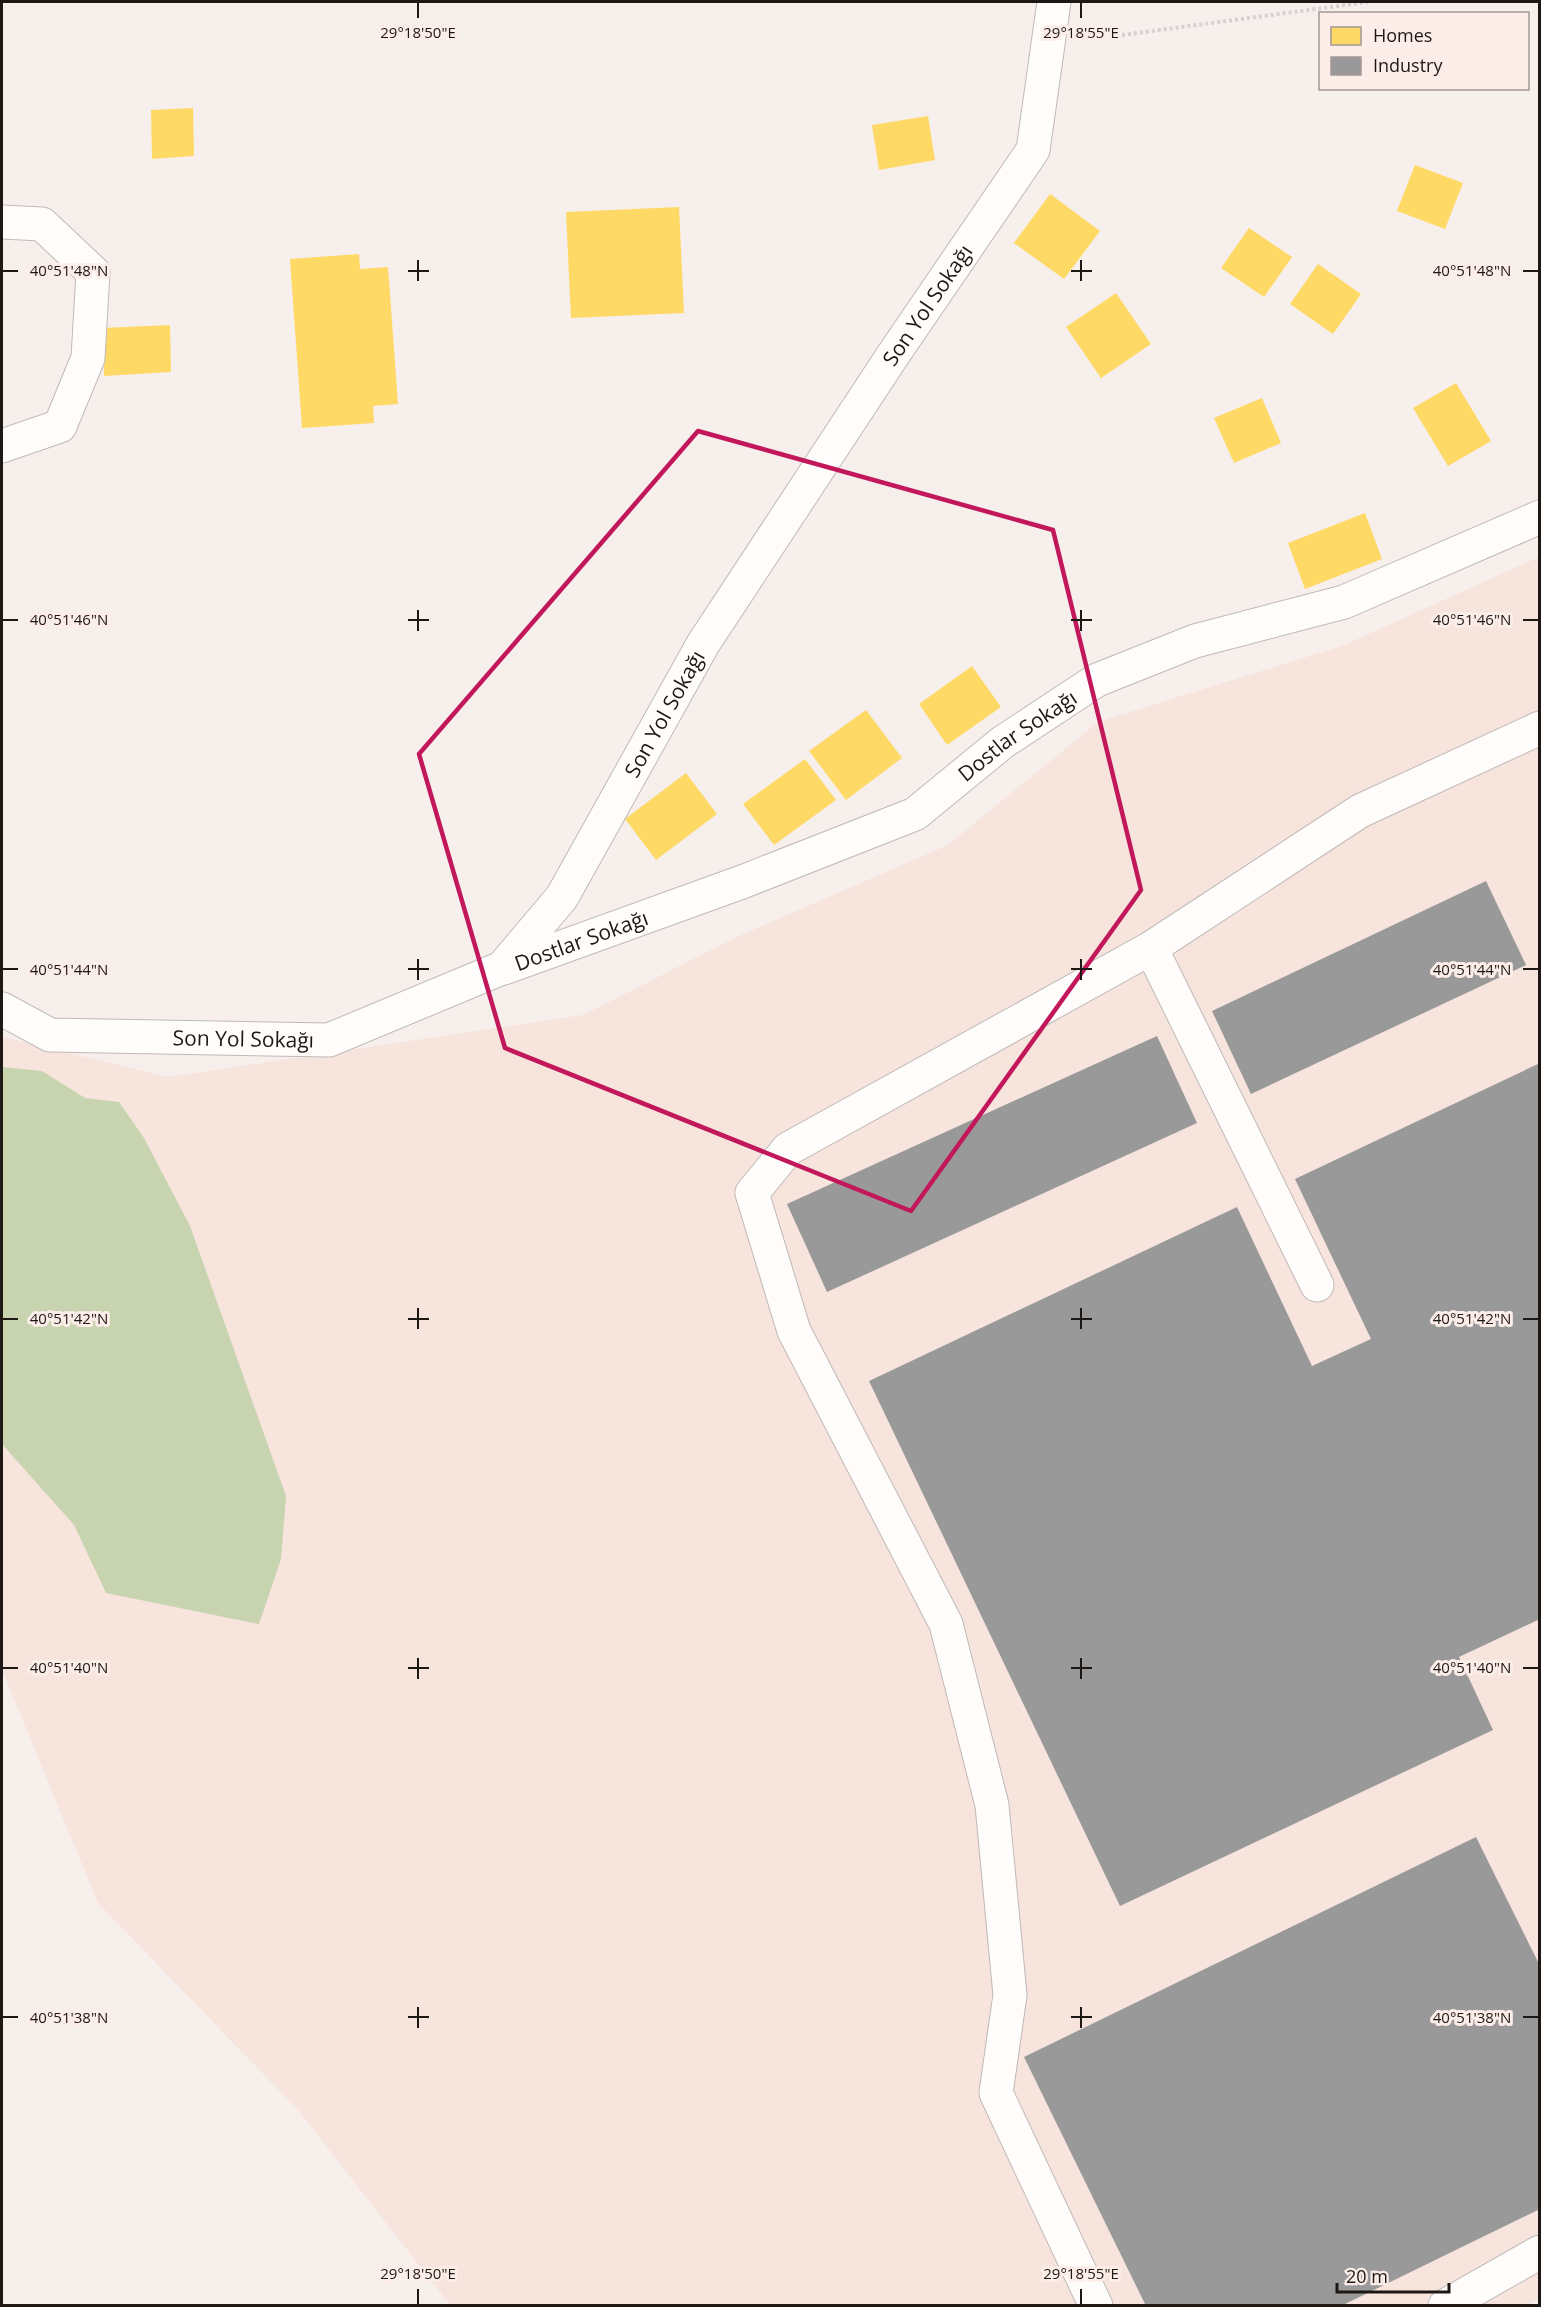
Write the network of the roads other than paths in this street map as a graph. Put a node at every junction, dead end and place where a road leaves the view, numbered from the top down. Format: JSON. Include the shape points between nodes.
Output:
{"nodes":[{"id":1,"x":1054,"y":2,"type":"edge"},
{"id":2,"x":2,"y":222,"type":"edge"},
{"id":3,"x":2,"y":446,"type":"edge"},
{"id":4,"x":1539,"y":517,"type":"edge"},
{"id":5,"x":1539,"y":728,"type":"edge"},
{"id":6,"x":1151,"y":948,"type":"junction"},
{"id":7,"x":502,"y":968,"type":"junction"},
{"id":8,"x":2,"y":1009,"type":"edge"},
{"id":9,"x":1317,"y":1285,"type":"dead end"},
{"id":10,"x":1539,"y":2252,"type":"edge"},
{"id":11,"x":1096,"y":2306,"type":"edge"},
{"id":12,"x":1445,"y":2306,"type":"edge"}],
"edges":[{"from":1,"to":7,"type":"street","name":"Son Yol Sokağı","via":[[1033,150],[703,644],[562,897]]},
{"from":2,"to":3,"type":"street","via":[[42,224],[93,272],[88,358],[60,426]]},
{"from":4,"to":7,"type":"street","name":"Dostlar Sokağı","via":[[1344,602],[1195,641],[1097,680],[1003,742],[915,814],[742,882]]},
{"from":5,"to":6,"type":"street","via":[[1360,811]]},
{"from":6,"to":9,"type":"street"},
{"from":6,"to":11,"type":"street","via":[[788,1149],[752,1193],[794,1330],[946,1624],[992,1805],[1010,1995],[996,2093]]},
{"from":7,"to":8,"type":"street","name":"Son Yol Sokağı","via":[[329,1040],[50,1035]]},
{"from":10,"to":12,"type":"street"}]}
